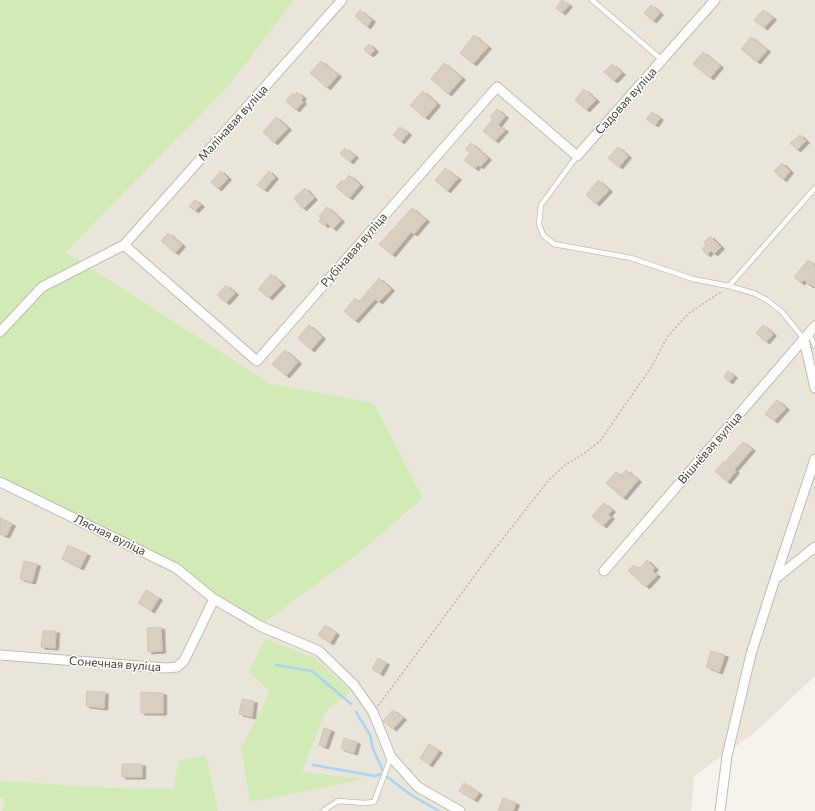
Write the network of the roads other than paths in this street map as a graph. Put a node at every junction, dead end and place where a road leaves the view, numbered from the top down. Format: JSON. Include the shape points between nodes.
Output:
{"nodes":[{"id":1,"x":342,"y":0,"type":"edge"},
{"id":2,"x":592,"y":0,"type":"edge"},
{"id":3,"x":716,"y":0,"type":"edge"},
{"id":4,"x":663,"y":61,"type":"junction"},
{"id":5,"x":577,"y":156,"type":"junction"},
{"id":6,"x":815,"y":188,"type":"edge"},
{"id":7,"x":124,"y":245,"type":"junction"},
{"id":8,"x":730,"y":286,"type":"junction"},
{"id":9,"x":0,"y":332,"type":"edge"},
{"id":10,"x":809,"y":332,"type":"edge"},
{"id":11,"x":815,"y":346,"type":"edge"},
{"id":12,"x":815,"y":388,"type":"edge"},
{"id":13,"x":815,"y":459,"type":"edge"},
{"id":14,"x":0,"y":482,"type":"edge"},
{"id":15,"x":815,"y":547,"type":"edge"},
{"id":16,"x":604,"y":571,"type":"dead end"},
{"id":17,"x":775,"y":579,"type":"junction"},
{"id":18,"x":214,"y":599,"type":"junction"},
{"id":19,"x":0,"y":655,"type":"edge"},
{"id":20,"x":391,"y":757,"type":"junction"},
{"id":21,"x":323,"y":811,"type":"edge"},
{"id":22,"x":460,"y":811,"type":"edge"},
{"id":23,"x":720,"y":811,"type":"edge"}],
"edges":[{"from":1,"to":7,"type":"street","name":"Малінавая вуліца"},
{"from":2,"to":4,"type":"lane"},
{"from":3,"to":4,"type":"street","name":"Садовая вуліца"},
{"from":4,"to":5,"type":"street","name":"Садовая вуліца"},
{"from":5,"to":7,"type":"street","name":"Рубінавая вуліца","via":[[497,87],[257,361]]},
{"from":5,"to":8,"type":"lane","name":"Садовая вуліца","via":[[541,205],[539,224],[543,235],[554,244],[631,258],[693,279]]},
{"from":6,"to":8,"type":"lane"},
{"from":7,"to":9,"type":"street","via":[[42,287]]},
{"from":8,"to":10,"type":"lane","via":[[753,292],[767,300]]},
{"from":10,"to":11,"type":"lane"},
{"from":10,"to":12,"type":"street"},
{"from":10,"to":16,"type":"street","name":"Вішнёвая вуліца"},
{"from":13,"to":17,"type":"street"},
{"from":14,"to":18,"type":"street","name":"Лясная вуліца","via":[[176,568]]},
{"from":15,"to":17,"type":"street"},
{"from":17,"to":23,"type":"street","via":[[748,668],[727,756]]},
{"from":18,"to":19,"type":"street","name":"Сонечная вуліца","via":[[184,661],[177,667]]},
{"from":18,"to":20,"type":"street","name":"Лясная вуліца","via":[[260,626],[319,651],[354,685],[374,712]]},
{"from":20,"to":21,"type":"lane","via":[[374,802],[338,801]]},
{"from":20,"to":22,"type":"street","via":[[418,786]]}]}
